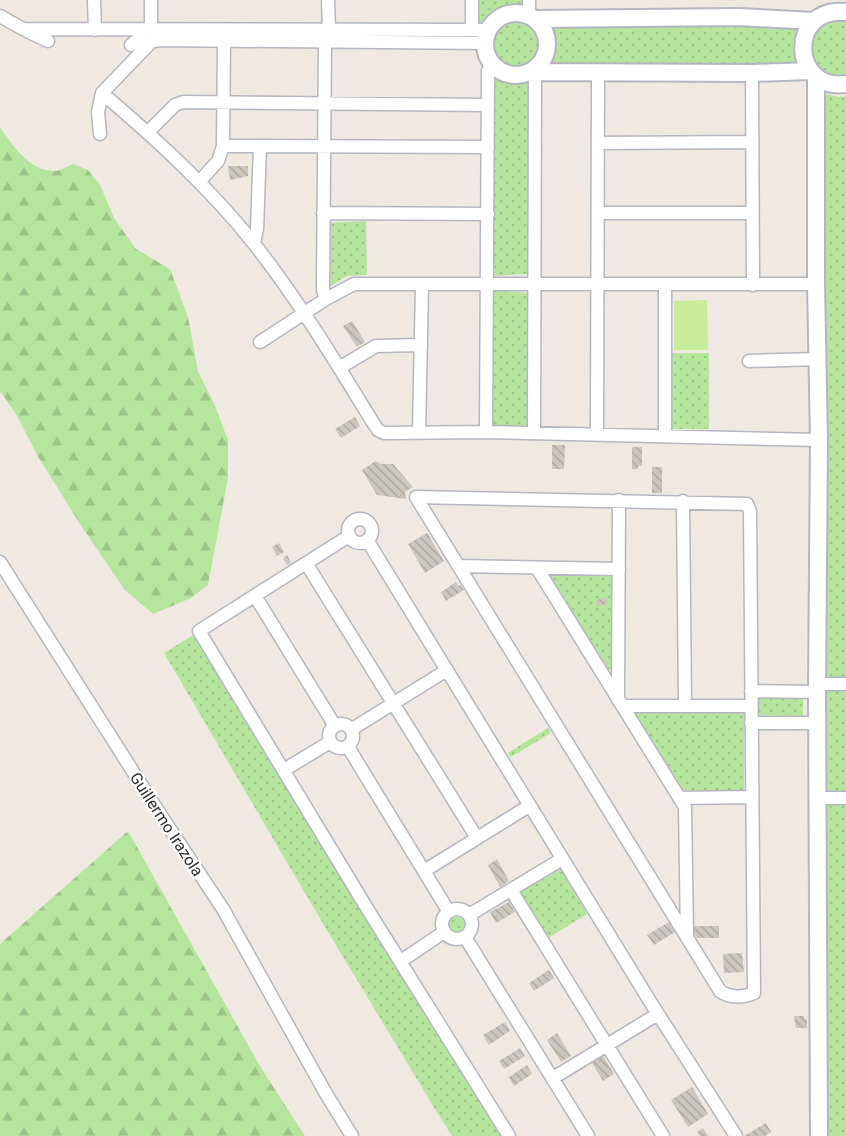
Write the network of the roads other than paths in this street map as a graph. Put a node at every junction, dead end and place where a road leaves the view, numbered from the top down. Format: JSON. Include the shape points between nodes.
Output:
{"nodes":[{"id":1,"x":94,"y":0,"type":"edge"},
{"id":2,"x":151,"y":0,"type":"edge"},
{"id":3,"x":328,"y":0,"type":"edge"},
{"id":4,"x":472,"y":0,"type":"edge"},
{"id":5,"x":531,"y":12,"type":"edge"},
{"id":6,"x":819,"y":12,"type":"edge"},
{"id":7,"x":846,"y":12,"type":"edge"},
{"id":8,"x":0,"y":16,"type":"edge"},
{"id":9,"x":151,"y":28,"type":"junction"},
{"id":10,"x":23,"y":29,"type":"junction"},
{"id":11,"x":95,"y":30,"type":"junction"},
{"id":12,"x":482,"y":34,"type":"junction"},
{"id":13,"x":327,"y":35,"type":"junction"},
{"id":14,"x":224,"y":40,"type":"junction"},
{"id":15,"x":48,"y":41,"type":"dead end"},
{"id":16,"x":131,"y":45,"type":"dead end"},
{"id":17,"x":492,"y":63,"type":"junction"},
{"id":18,"x":532,"y":72,"type":"junction"},
{"id":19,"x":598,"y":72,"type":"junction"},
{"id":20,"x":752,"y":73,"type":"junction"},
{"id":21,"x":814,"y":74,"type":"junction"},
{"id":22,"x":846,"y":84,"type":"edge"},
{"id":23,"x":102,"y":93,"type":"junction"},
{"id":24,"x":223,"y":102,"type":"junction"},
{"id":25,"x":324,"y":103,"type":"junction"},
{"id":26,"x":488,"y":105,"type":"junction"},
{"id":27,"x":148,"y":132,"type":"junction"},
{"id":28,"x":100,"y":134,"type":"dead end"},
{"id":29,"x":752,"y":142,"type":"junction"},
{"id":30,"x":598,"y":143,"type":"junction"},
{"id":31,"x":223,"y":146,"type":"junction"},
{"id":32,"x":260,"y":146,"type":"junction"},
{"id":33,"x":323,"y":147,"type":"junction"},
{"id":34,"x":488,"y":147,"type":"junction"},
{"id":35,"x":199,"y":182,"type":"junction"},
{"id":36,"x":323,"y":213,"type":"junction"},
{"id":37,"x":598,"y":213,"type":"junction"},
{"id":38,"x":752,"y":213,"type":"junction"},
{"id":39,"x":488,"y":214,"type":"junction"},
{"id":40,"x":254,"y":243,"type":"junction"},
{"id":41,"x":816,"y":284,"type":"junction"},
{"id":42,"x":422,"y":285,"type":"junction"},
{"id":43,"x":488,"y":285,"type":"junction"},
{"id":44,"x":534,"y":285,"type":"junction"},
{"id":45,"x":598,"y":285,"type":"junction"},
{"id":46,"x":665,"y":285,"type":"junction"},
{"id":47,"x":753,"y":285,"type":"junction"},
{"id":48,"x":326,"y":299,"type":"junction"},
{"id":49,"x":305,"y":314,"type":"junction"},
{"id":50,"x":260,"y":342,"type":"dead end"},
{"id":51,"x":421,"y":345,"type":"junction"},
{"id":52,"x":818,"y":359,"type":"junction"},
{"id":53,"x":749,"y":361,"type":"dead end"},
{"id":54,"x":339,"y":368,"type":"junction"},
{"id":55,"x":486,"y":432,"type":"junction"},
{"id":56,"x":419,"y":433,"type":"junction"},
{"id":57,"x":534,"y":434,"type":"junction"},
{"id":58,"x":597,"y":435,"type":"junction"},
{"id":59,"x":665,"y":436,"type":"junction"},
{"id":60,"x":819,"y":440,"type":"junction"},
{"id":61,"x":619,"y":500,"type":"junction"},
{"id":62,"x":683,"y":501,"type":"junction"},
{"id":63,"x":349,"y":536,"type":"junction"},
{"id":64,"x":367,"y":540,"type":"junction"},
{"id":65,"x":0,"y":562,"type":"edge"},
{"id":66,"x":306,"y":563,"type":"junction"},
{"id":67,"x":459,"y":566,"type":"junction"},
{"id":68,"x":537,"y":567,"type":"junction"},
{"id":69,"x":619,"y":569,"type":"junction"},
{"id":70,"x":255,"y":596,"type":"junction"},
{"id":71,"x":447,"y":670,"type":"junction"},
{"id":72,"x":846,"y":684,"type":"edge"},
{"id":73,"x":817,"y":688,"type":"junction"},
{"id":74,"x":751,"y":691,"type":"junction"},
{"id":75,"x":394,"y":703,"type":"junction"},
{"id":76,"x":620,"y":703,"type":"junction"},
{"id":77,"x":685,"y":705,"type":"junction"},
{"id":78,"x":751,"y":706,"type":"junction"},
{"id":79,"x":751,"y":723,"type":"junction"},
{"id":80,"x":817,"y":723,"type":"junction"},
{"id":81,"x":336,"y":726,"type":"junction"},
{"id":82,"x":352,"y":729,"type":"junction"},
{"id":83,"x":330,"y":742,"type":"junction"},
{"id":84,"x":348,"y":747,"type":"junction"},
{"id":85,"x":284,"y":770,"type":"junction"},
{"id":86,"x":752,"y":796,"type":"junction"},
{"id":87,"x":679,"y":798,"type":"junction"},
{"id":88,"x":817,"y":798,"type":"junction"},
{"id":89,"x":846,"y":798,"type":"edge"},
{"id":90,"x":529,"y":806,"type":"junction"},
{"id":91,"x":477,"y":838,"type":"junction"},
{"id":92,"x":562,"y":859,"type":"junction"},
{"id":93,"x":424,"y":871,"type":"junction"},
{"id":94,"x":511,"y":890,"type":"junction"},
{"id":95,"x":448,"y":912,"type":"junction"},
{"id":96,"x":469,"y":915,"type":"junction"},
{"id":97,"x":444,"y":932,"type":"junction"},
{"id":98,"x":687,"y":936,"type":"junction"},
{"id":99,"x":465,"y":937,"type":"junction"},
{"id":100,"x":401,"y":961,"type":"junction"},
{"id":101,"x":658,"y":1014,"type":"junction"},
{"id":102,"x":607,"y":1045,"type":"junction"},
{"id":103,"x":553,"y":1078,"type":"junction"},
{"id":104,"x":352,"y":1136,"type":"edge"},
{"id":105,"x":510,"y":1136,"type":"edge"},
{"id":106,"x":588,"y":1136,"type":"edge"},
{"id":107,"x":663,"y":1136,"type":"edge"},
{"id":108,"x":736,"y":1136,"type":"edge"},
{"id":109,"x":819,"y":1136,"type":"edge"}],
"edges":[{"from":1,"to":11,"type":"street"},
{"from":2,"to":9,"type":"street"},
{"from":3,"to":13,"type":"street"},
{"from":4,"to":12,"type":"street"},
{"from":5,"to":6,"type":"street","via":[[738,17]]},
{"from":5,"to":12,"type":"street","via":[[509,14]]},
{"from":5,"to":18,"type":"street","via":[[546,36],[541,63]]},
{"from":6,"to":7,"type":"street"},
{"from":6,"to":21,"type":"street","via":[[803,43],[803,56]]},
{"from":8,"to":10,"type":"street"},
{"from":9,"to":11,"type":"street"},
{"from":9,"to":13,"type":"street"},
{"from":9,"to":16,"type":"street"},
{"from":10,"to":11,"type":"street"},
{"from":10,"to":15,"type":"street"},
{"from":12,"to":13,"type":"street"},
{"from":12,"to":13,"type":"street"},
{"from":12,"to":17,"type":"street"},
{"from":13,"to":14,"type":"street"},
{"from":13,"to":25,"type":"street"},
{"from":14,"to":23,"type":"street","via":[[151,42]]},
{"from":14,"to":24,"type":"street"},
{"from":17,"to":18,"type":"street","via":[[510,74]]},
{"from":17,"to":26,"type":"street","via":[[488,71]]},
{"from":18,"to":19,"type":"street"},
{"from":18,"to":44,"type":"street"},
{"from":19,"to":20,"type":"street"},
{"from":19,"to":30,"type":"street"},
{"from":20,"to":21,"type":"street"},
{"from":20,"to":29,"type":"street"},
{"from":21,"to":22,"type":"street","via":[[827,83]]},
{"from":21,"to":41,"type":"street"},
{"from":23,"to":27,"type":"street"},
{"from":23,"to":28,"type":"street"},
{"from":24,"to":25,"type":"street"},
{"from":24,"to":27,"type":"street","via":[[175,105]]},
{"from":24,"to":31,"type":"street"},
{"from":25,"to":26,"type":"street"},
{"from":25,"to":33,"type":"street"},
{"from":26,"to":34,"type":"street"},
{"from":27,"to":35,"type":"street"},
{"from":29,"to":30,"type":"street"},
{"from":29,"to":38,"type":"street"},
{"from":30,"to":37,"type":"street"},
{"from":31,"to":32,"type":"street"},
{"from":31,"to":35,"type":"street","via":[[218,161]]},
{"from":32,"to":33,"type":"street"},
{"from":32,"to":40,"type":"street","via":[[258,229]]},
{"from":33,"to":34,"type":"street"},
{"from":33,"to":36,"type":"street"},
{"from":34,"to":39,"type":"street"},
{"from":35,"to":40,"type":"street"},
{"from":36,"to":39,"type":"street"},
{"from":36,"to":48,"type":"street"},
{"from":37,"to":38,"type":"street"},
{"from":37,"to":45,"type":"street"},
{"from":38,"to":47,"type":"street"},
{"from":39,"to":43,"type":"street"},
{"from":40,"to":49,"type":"street"},
{"from":41,"to":47,"type":"street"},
{"from":41,"to":52,"type":"street"},
{"from":42,"to":43,"type":"street"},
{"from":42,"to":48,"type":"street","via":[[354,284]]},
{"from":42,"to":51,"type":"street"},
{"from":43,"to":44,"type":"street"},
{"from":43,"to":55,"type":"street"},
{"from":44,"to":45,"type":"street"},
{"from":44,"to":57,"type":"street"},
{"from":45,"to":46,"type":"street"},
{"from":45,"to":58,"type":"street"},
{"from":46,"to":47,"type":"street"},
{"from":46,"to":59,"type":"street"},
{"from":48,"to":49,"type":"street"},
{"from":49,"to":50,"type":"street"},
{"from":49,"to":54,"type":"street"},
{"from":51,"to":54,"type":"street","via":[[376,346]]},
{"from":51,"to":56,"type":"street"},
{"from":52,"to":53,"type":"street"},
{"from":52,"to":60,"type":"street"},
{"from":54,"to":56,"type":"street","via":[[378,430]]},
{"from":55,"to":56,"type":"street"},
{"from":55,"to":57,"type":"street"},
{"from":57,"to":58,"type":"street"},
{"from":58,"to":59,"type":"street"},
{"from":59,"to":60,"type":"street"},
{"from":60,"to":73,"type":"street"},
{"from":61,"to":62,"type":"street"},
{"from":61,"to":67,"type":"street","via":[[416,497]]},
{"from":61,"to":69,"type":"street"},
{"from":62,"to":74,"type":"street","via":[[741,502],[749,508]]},
{"from":62,"to":77,"type":"street"},
{"from":63,"to":64,"type":"street","via":[[356,542]]},
{"from":63,"to":64,"type":"street","via":[[350,523],[362,518],[371,526]]},
{"from":63,"to":66,"type":"street"},
{"from":64,"to":71,"type":"street"},
{"from":65,"to":104,"type":"street","name":"Guillermo Irazola","via":[[223,909]]},
{"from":66,"to":70,"type":"street"},
{"from":66,"to":75,"type":"street"},
{"from":67,"to":68,"type":"street"},
{"from":67,"to":98,"type":"street"},
{"from":68,"to":69,"type":"street"},
{"from":68,"to":76,"type":"street"},
{"from":69,"to":76,"type":"street"},
{"from":70,"to":81,"type":"street"},
{"from":70,"to":85,"type":"street","via":[[199,631]]},
{"from":71,"to":75,"type":"street"},
{"from":71,"to":90,"type":"street"},
{"from":72,"to":73,"type":"street"},
{"from":73,"to":74,"type":"street"},
{"from":73,"to":80,"type":"street"},
{"from":74,"to":78,"type":"street"},
{"from":75,"to":82,"type":"street"},
{"from":75,"to":91,"type":"street"},
{"from":76,"to":77,"type":"street"},
{"from":76,"to":87,"type":"street"},
{"from":77,"to":78,"type":"street"},
{"from":78,"to":79,"type":"street"},
{"from":79,"to":80,"type":"street"},
{"from":79,"to":86,"type":"street"},
{"from":80,"to":88,"type":"street"},
{"from":81,"to":82,"type":"street","via":[[342,724]]},
{"from":81,"to":83,"type":"street","via":[[329,733]]},
{"from":82,"to":84,"type":"street","via":[[354,739]]},
{"from":83,"to":84,"type":"street","via":[[338,749]]},
{"from":83,"to":85,"type":"street"},
{"from":84,"to":93,"type":"street"},
{"from":85,"to":100,"type":"street"},
{"from":86,"to":87,"type":"street"},
{"from":86,"to":98,"type":"street","via":[[754,993],[734,996],[720,991]]},
{"from":87,"to":98,"type":"street","via":[[685,807]]},
{"from":88,"to":89,"type":"street"},
{"from":88,"to":109,"type":"street"},
{"from":90,"to":91,"type":"street"},
{"from":90,"to":92,"type":"street"},
{"from":91,"to":93,"type":"street"},
{"from":92,"to":94,"type":"street"},
{"from":92,"to":101,"type":"street"},
{"from":93,"to":95,"type":"street"},
{"from":94,"to":96,"type":"street"},
{"from":94,"to":102,"type":"street"},
{"from":95,"to":96,"type":"street","via":[[458,909]]},
{"from":95,"to":97,"type":"street","via":[[442,920]]},
{"from":96,"to":99,"type":"street","via":[[472,928]]},
{"from":97,"to":99,"type":"street","via":[[453,939]]},
{"from":97,"to":100,"type":"street"},
{"from":99,"to":103,"type":"street"},
{"from":100,"to":105,"type":"street"},
{"from":101,"to":102,"type":"street"},
{"from":101,"to":108,"type":"street"},
{"from":102,"to":103,"type":"street"},
{"from":102,"to":107,"type":"street"},
{"from":103,"to":106,"type":"street"}]}
